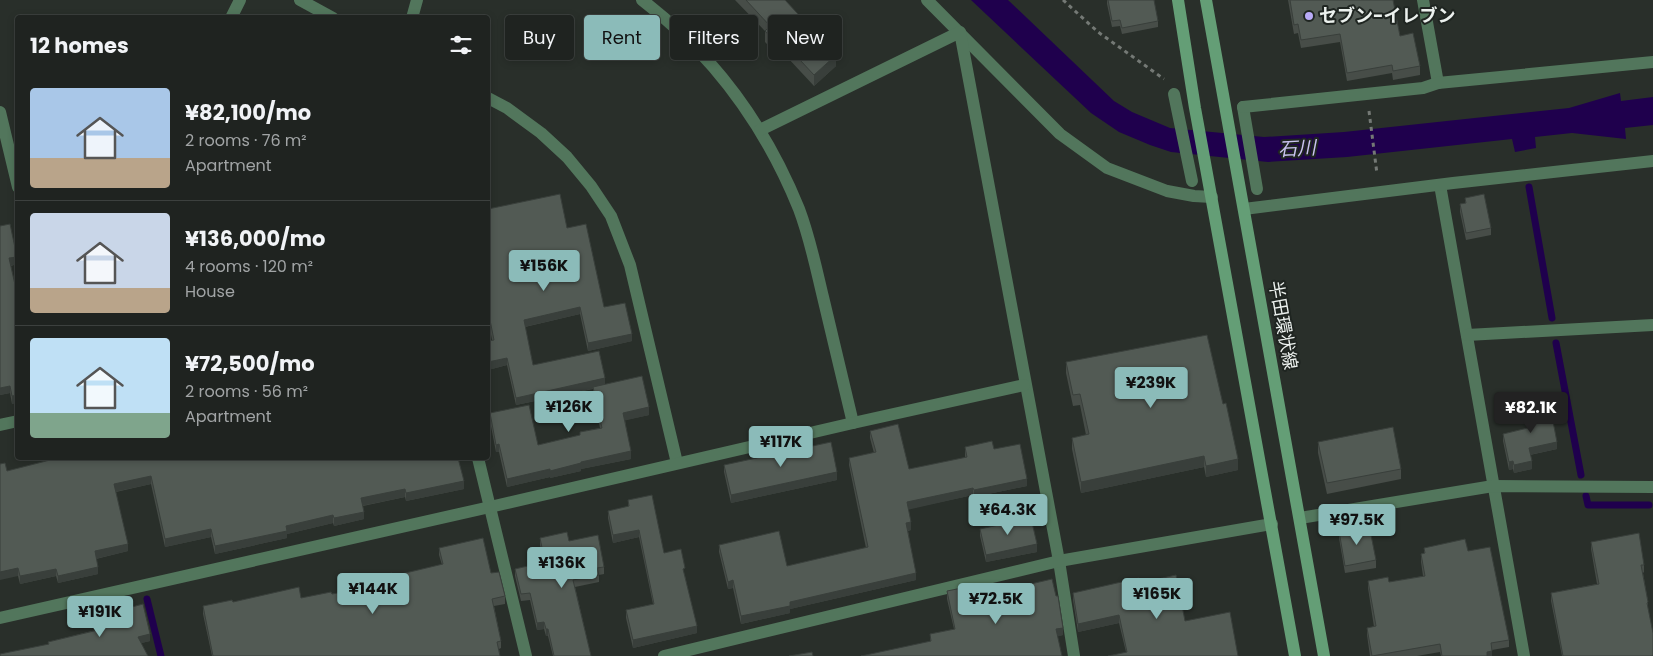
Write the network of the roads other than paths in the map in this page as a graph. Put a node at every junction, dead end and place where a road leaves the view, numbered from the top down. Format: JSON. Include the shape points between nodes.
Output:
{"nodes":[{"id":1,"x":240,"y":0,"type":"edge"},
{"id":2,"x":300,"y":0,"type":"edge"},
{"id":3,"x":417,"y":0,"type":"edge"},
{"id":4,"x":642,"y":0,"type":"edge"},
{"id":5,"x":927,"y":0,"type":"edge"},
{"id":6,"x":1178,"y":0,"type":"edge"},
{"id":7,"x":1206,"y":0,"type":"edge"},
{"id":8,"x":1423,"y":0,"type":"edge"},
{"id":9,"x":232,"y":15,"type":"edge"},
{"id":10,"x":328,"y":15,"type":"edge"},
{"id":11,"x":413,"y":15,"type":"edge"},
{"id":12,"x":960,"y":32,"type":"junction"},
{"id":13,"x":1653,"y":62,"type":"edge"},
{"id":14,"x":1438,"y":83,"type":"junction"},
{"id":15,"x":1174,"y":94,"type":"dead end"},
{"id":16,"x":490,"y":99,"type":"edge"},
{"id":17,"x":0,"y":112,"type":"edge"},
{"id":18,"x":760,"y":130,"type":"junction"},
{"id":19,"x":12,"y":142,"type":"edge"},
{"id":20,"x":1653,"y":161,"type":"edge"},
{"id":21,"x":15,"y":164,"type":"edge"},
{"id":22,"x":1192,"y":182,"type":"dead end"},
{"id":23,"x":1440,"y":185,"type":"junction"},
{"id":24,"x":1257,"y":189,"type":"dead end"},
{"id":25,"x":1211,"y":191,"type":"junction"},
{"id":26,"x":1244,"y":209,"type":"junction"},
{"id":27,"x":1653,"y":325,"type":"edge"},
{"id":28,"x":1467,"y":335,"type":"junction"},
{"id":29,"x":1024,"y":385,"type":"junction"},
{"id":30,"x":15,"y":422,"type":"edge"},
{"id":31,"x":853,"y":422,"type":"junction"},
{"id":32,"x":0,"y":425,"type":"edge"},
{"id":33,"x":478,"y":460,"type":"edge"},
{"id":34,"x":677,"y":463,"type":"junction"},
{"id":35,"x":1493,"y":486,"type":"junction"},
{"id":36,"x":1653,"y":487,"type":"edge"},
{"id":37,"x":490,"y":507,"type":"junction"},
{"id":38,"x":1300,"y":518,"type":"junction"},
{"id":39,"x":1272,"y":524,"type":"junction"},
{"id":40,"x":1058,"y":561,"type":"junction"},
{"id":41,"x":0,"y":618,"type":"edge"},
{"id":42,"x":526,"y":656,"type":"edge"},
{"id":43,"x":664,"y":656,"type":"edge"},
{"id":44,"x":1074,"y":656,"type":"edge"},
{"id":45,"x":1295,"y":656,"type":"edge"},
{"id":46,"x":1324,"y":656,"type":"edge"},
{"id":47,"x":1524,"y":656,"type":"edge"}],
"edges":[{"from":1,"to":9,"type":"street"},
{"from":2,"to":10,"type":"street"},
{"from":3,"to":11,"type":"street"},
{"from":4,"to":18,"type":"street","via":[[669,20],[701,51],[727,81]]},
{"from":5,"to":12,"type":"street"},
{"from":6,"to":25,"type":"main road"},
{"from":7,"to":26,"type":"main road","name":"半田環状線"},
{"from":8,"to":14,"type":"street"},
{"from":12,"to":18,"type":"street"},
{"from":12,"to":25,"type":"street","via":[[1060,134],[1107,168],[1168,191],[1194,196]]},
{"from":12,"to":29,"type":"street"},
{"from":13,"to":14,"type":"street"},
{"from":14,"to":24,"type":"street","via":[[1423,88],[1243,108]]},
{"from":15,"to":22,"type":"street"},
{"from":16,"to":34,"type":"street","via":[[541,133],[567,157],[611,216],[630,265]]},
{"from":17,"to":19,"type":"street"},
{"from":18,"to":31,"type":"street","via":[[800,211]]},
{"from":19,"to":21,"type":"street"},
{"from":20,"to":23,"type":"street"},
{"from":23,"to":26,"type":"street"},
{"from":23,"to":28,"type":"street"},
{"from":25,"to":39,"type":"main road"},
{"from":26,"to":38,"type":"main road","name":"半田環状線"},
{"from":27,"to":28,"type":"street"},
{"from":28,"to":35,"type":"street"},
{"from":29,"to":31,"type":"street"},
{"from":29,"to":40,"type":"street"},
{"from":30,"to":32,"type":"street"},
{"from":31,"to":34,"type":"street"},
{"from":33,"to":37,"type":"street"},
{"from":34,"to":37,"type":"street"},
{"from":35,"to":36,"type":"street"},
{"from":35,"to":38,"type":"street"},
{"from":35,"to":47,"type":"street"},
{"from":37,"to":41,"type":"street"},
{"from":37,"to":42,"type":"street"},
{"from":38,"to":46,"type":"main road","name":"半田環状線"},
{"from":39,"to":40,"type":"street"},
{"from":39,"to":45,"type":"main road"},
{"from":40,"to":43,"type":"street"},
{"from":40,"to":44,"type":"street"}]}
